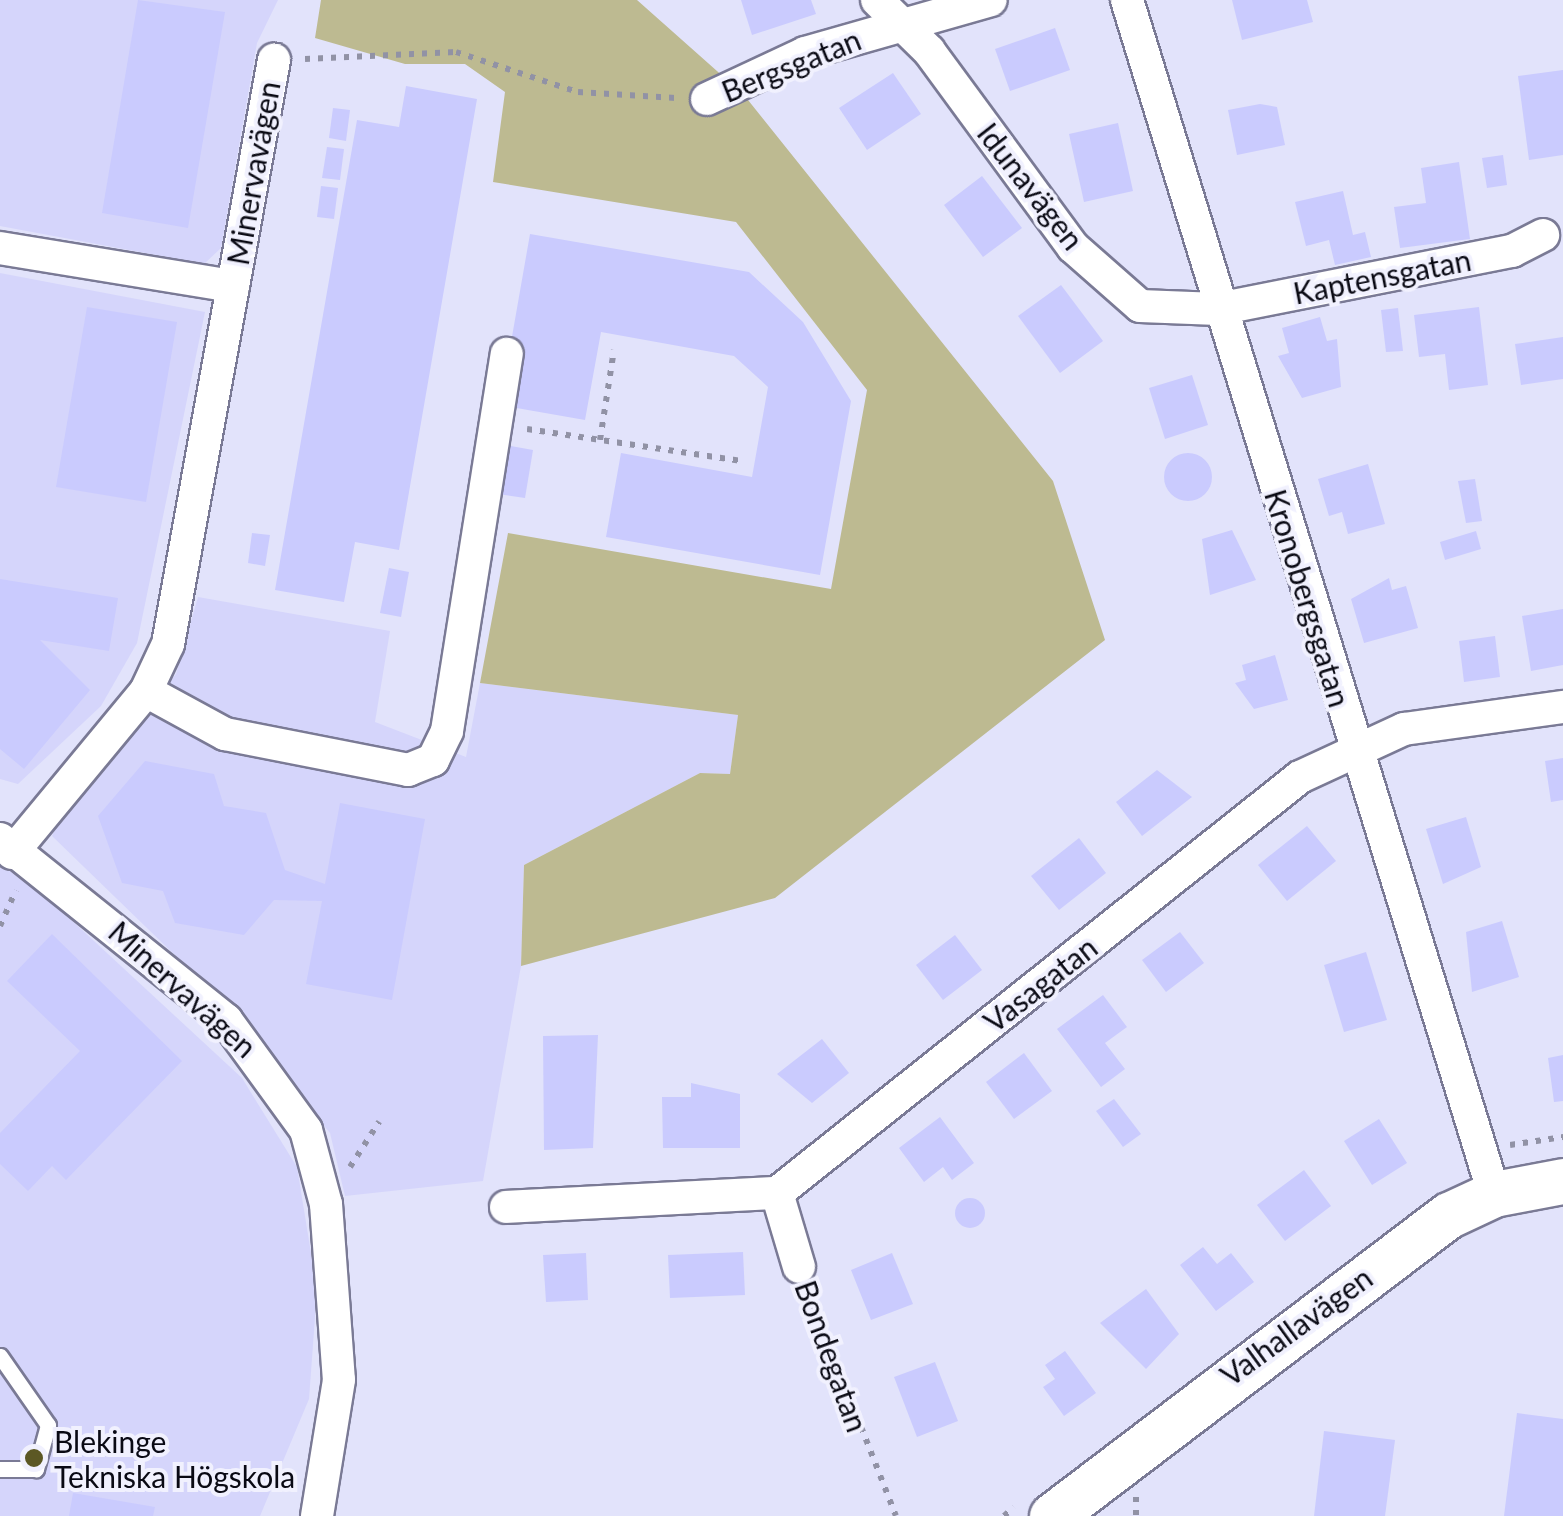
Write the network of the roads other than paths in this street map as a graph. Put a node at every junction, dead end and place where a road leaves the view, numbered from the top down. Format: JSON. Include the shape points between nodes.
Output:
{"nodes":[{"id":1,"x":877,"y":0,"type":"edge"},
{"id":2,"x":991,"y":0,"type":"edge"},
{"id":3,"x":1127,"y":0,"type":"edge"},
{"id":4,"x":901,"y":23,"type":"junction"},
{"id":5,"x":274,"y":60,"type":"road end"},
{"id":6,"x":708,"y":100,"type":"road end"},
{"id":7,"x":1543,"y":235,"type":"dead end"},
{"id":8,"x":0,"y":248,"type":"edge"},
{"id":9,"x":232,"y":286,"type":"junction"},
{"id":10,"x":1218,"y":309,"type":"junction"},
{"id":11,"x":507,"y":354,"type":"dead end"},
{"id":12,"x":146,"y":691,"type":"junction"},
{"id":13,"x":1563,"y":707,"type":"edge"},
{"id":14,"x":1355,"y":746,"type":"junction"},
{"id":15,"x":4,"y":848,"type":"edge"},
{"id":16,"x":1563,"y":1180,"type":"edge"},
{"id":17,"x":777,"y":1193,"type":"junction"},
{"id":18,"x":1494,"y":1194,"type":"junction"},
{"id":19,"x":506,"y":1207,"type":"dead end"},
{"id":20,"x":800,"y":1267,"type":"road end"},
{"id":21,"x":0,"y":1356,"type":"edge"},
{"id":22,"x":0,"y":1469,"type":"edge"},
{"id":23,"x":317,"y":1516,"type":"edge"},
{"id":24,"x":1052,"y":1516,"type":"edge"}],
"edges":[{"from":1,"to":4,"type":"street","name":"Idunavägen"},
{"from":2,"to":4,"type":"street","name":"Bergsgatan"},
{"from":3,"to":10,"type":"street","name":"Kronobergsgatan"},
{"from":4,"to":6,"type":"street","name":"Bergsgatan","via":[[805,53]]},
{"from":4,"to":10,"type":"street","name":"Idunavägen","via":[[1086,259],[1140,306]]},
{"from":5,"to":9,"type":"street","name":"Minervavägen"},
{"from":7,"to":10,"type":"street","name":"Kaptensgatan","via":[[1512,250]]},
{"from":8,"to":9,"type":"street","name":"Minervavägen"},
{"from":9,"to":12,"type":"street","name":"Minervavägen","via":[[168,644]]},
{"from":10,"to":14,"type":"street","name":"Kronobergsgatan"},
{"from":11,"to":12,"type":"street","via":[[447,731],[433,760],[408,770],[225,734]]},
{"from":12,"to":15,"type":"street","name":"Minervavägen"},
{"from":13,"to":14,"type":"street","name":"Vasagatan","via":[[1404,729]]},
{"from":14,"to":17,"type":"street","name":"Vasagatan","via":[[1300,777]]},
{"from":14,"to":18,"type":"street","name":"Kronobergsgatan"},
{"from":15,"to":23,"type":"street","name":"Minervavägen","via":[[43,866],[226,1020],[306,1130],[326,1204],[339,1380]]},
{"from":16,"to":18,"type":"street","name":"Valhallavägen"},
{"from":17,"to":19,"type":"street"},
{"from":17,"to":20,"type":"street","name":"Bondegatan"},
{"from":18,"to":24,"type":"street","name":"Valhallavägen","via":[[1449,1215],[1232,1372]]},
{"from":21,"to":22,"type":"lane","via":[[33,1394],[48,1449],[36,1469]]}]}
